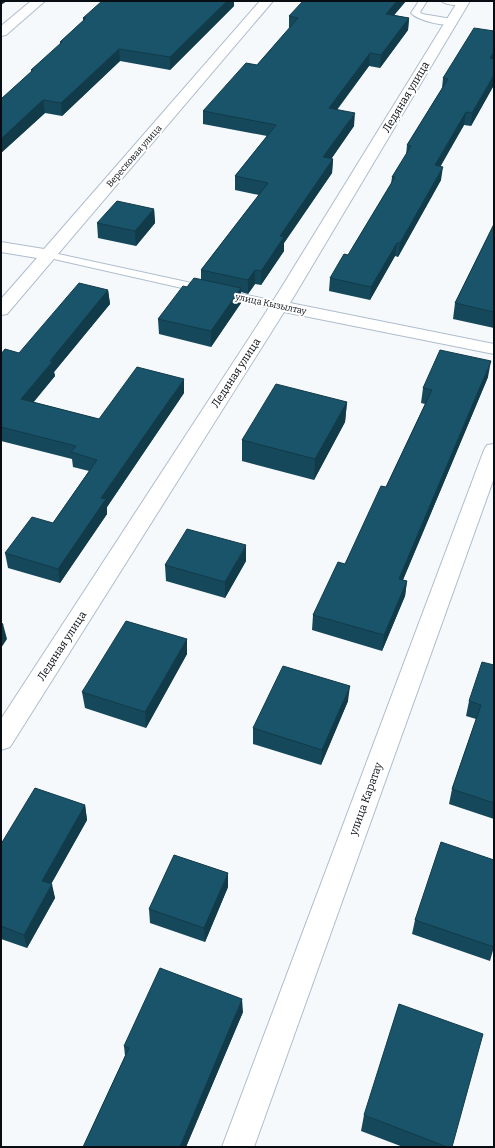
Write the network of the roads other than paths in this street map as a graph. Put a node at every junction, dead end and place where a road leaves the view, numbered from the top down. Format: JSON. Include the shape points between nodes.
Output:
{"nodes":[{"id":1,"x":39,"y":1,"type":"edge"},
{"id":2,"x":267,"y":1,"type":"edge"},
{"id":3,"x":423,"y":1,"type":"edge"},
{"id":4,"x":457,"y":2,"type":"edge"},
{"id":5,"x":452,"y":22,"type":"junction"},
{"id":6,"x":1,"y":32,"type":"edge"},
{"id":7,"x":1,"y":247,"type":"edge"},
{"id":8,"x":49,"y":255,"type":"junction"},
{"id":9,"x":279,"y":306,"type":"junction"},
{"id":10,"x":1,"y":310,"type":"edge"},
{"id":11,"x":494,"y":349,"type":"edge"},
{"id":12,"x":494,"y":450,"type":"edge"},
{"id":13,"x":1,"y":740,"type":"edge"},
{"id":14,"x":238,"y":1147,"type":"edge"}],
"edges":[{"from":1,"to":6,"type":"street"},
{"from":2,"to":8,"type":"street","name":"Вересковая улица"},
{"from":3,"to":5,"type":"lane","via":[[415,13],[417,15]]},
{"from":4,"to":5,"type":"street","name":"Ледяная улица"},
{"from":5,"to":9,"type":"street","name":"Ледяная улица"},
{"from":7,"to":8,"type":"street","name":"улица Кызылтау"},
{"from":8,"to":9,"type":"lane","name":"улица Кызылтау"},
{"from":8,"to":10,"type":"street","name":"Вересковая улица"},
{"from":9,"to":11,"type":"street","name":"улица Кызылтау"},
{"from":9,"to":13,"type":"street","name":"Ледяная улица"},
{"from":12,"to":14,"type":"street","name":"улица Каратау"}]}
